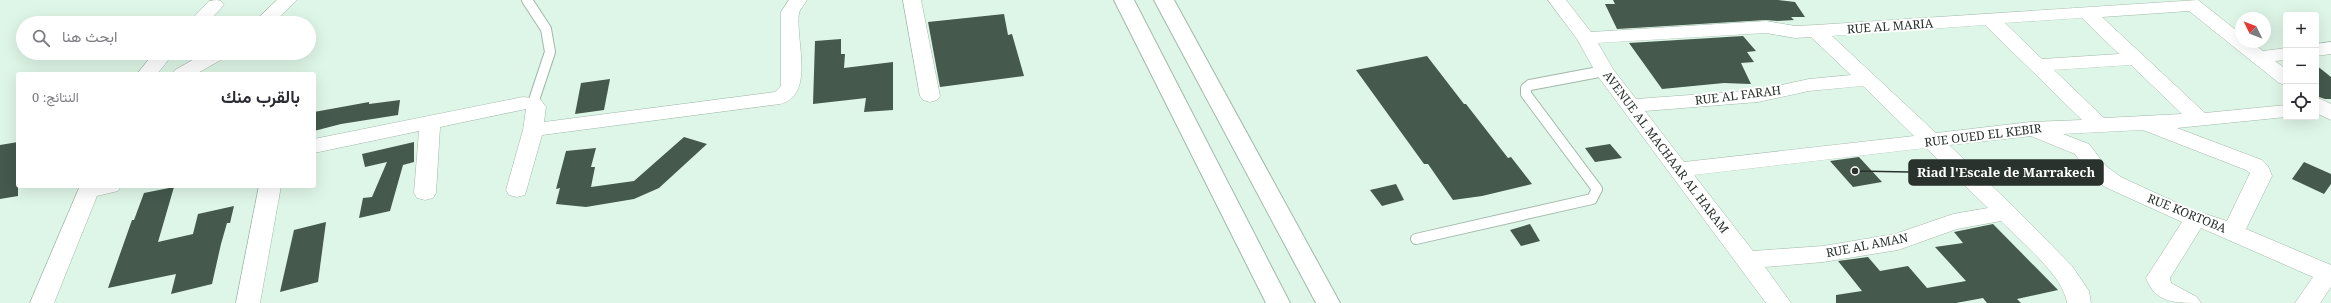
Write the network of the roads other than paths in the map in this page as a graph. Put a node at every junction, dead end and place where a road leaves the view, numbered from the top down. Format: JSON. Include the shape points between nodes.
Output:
{"nodes":[{"id":1,"x":288,"y":0,"type":"edge"},
{"id":2,"x":527,"y":0,"type":"edge"},
{"id":3,"x":798,"y":0,"type":"edge"},
{"id":4,"x":912,"y":0,"type":"edge"},
{"id":5,"x":1124,"y":0,"type":"edge"},
{"id":6,"x":1164,"y":0,"type":"edge"},
{"id":7,"x":1557,"y":0,"type":"edge"},
{"id":8,"x":2190,"y":2,"type":"edge"},
{"id":9,"x":215,"y":5,"type":"dead end"},
{"id":10,"x":2096,"y":8,"type":"edge"},
{"id":11,"x":204,"y":16,"type":"edge"},
{"id":12,"x":270,"y":16,"type":"edge"},
{"id":13,"x":1991,"y":20,"type":"junction"},
{"id":14,"x":1816,"y":31,"type":"junction"},
{"id":15,"x":1586,"y":38,"type":"junction"},
{"id":16,"x":2331,"y":48,"type":"edge"},
{"id":17,"x":2319,"y":50,"type":"edge"},
{"id":18,"x":2283,"y":54,"type":"edge"},
{"id":19,"x":2258,"y":57,"type":"junction"},
{"id":20,"x":2135,"y":59,"type":"junction"},
{"id":21,"x":158,"y":60,"type":"edge"},
{"id":22,"x":207,"y":60,"type":"edge"},
{"id":23,"x":2038,"y":65,"type":"junction"},
{"id":24,"x":1604,"y":71,"type":"junction"},
{"id":25,"x":148,"y":72,"type":"edge"},
{"id":26,"x":186,"y":72,"type":"edge"},
{"id":27,"x":2283,"y":77,"type":"edge"},
{"id":28,"x":1868,"y":80,"type":"junction"},
{"id":29,"x":930,"y":96,"type":"dead end"},
{"id":30,"x":533,"y":103,"type":"junction"},
{"id":31,"x":1632,"y":106,"type":"junction"},
{"id":32,"x":2283,"y":111,"type":"edge"},
{"id":33,"x":2200,"y":120,"type":"junction"},
{"id":34,"x":2142,"y":122,"type":"junction"},
{"id":35,"x":430,"y":123,"type":"junction"},
{"id":36,"x":2098,"y":124,"type":"junction"},
{"id":37,"x":2030,"y":129,"type":"junction"},
{"id":38,"x":533,"y":130,"type":"junction"},
{"id":39,"x":1932,"y":141,"type":"junction"},
{"id":40,"x":316,"y":146,"type":"edge"},
{"id":41,"x":1680,"y":170,"type":"junction"},
{"id":42,"x":89,"y":188,"type":"edge"},
{"id":43,"x":270,"y":188,"type":"edge"},
{"id":44,"x":517,"y":190,"type":"dead end"},
{"id":45,"x":425,"y":193,"type":"dead end"},
{"id":46,"x":2006,"y":212,"type":"junction"},
{"id":47,"x":2196,"y":218,"type":"junction"},
{"id":48,"x":2233,"y":232,"type":"junction"},
{"id":49,"x":1416,"y":239,"type":"dead end"},
{"id":50,"x":1748,"y":260,"type":"junction"},
{"id":51,"x":2329,"y":275,"type":"edge"},
{"id":52,"x":42,"y":303,"type":"edge"},
{"id":53,"x":248,"y":303,"type":"edge"},
{"id":54,"x":1278,"y":303,"type":"edge"},
{"id":55,"x":1328,"y":303,"type":"edge"},
{"id":56,"x":1779,"y":303,"type":"edge"},
{"id":57,"x":2080,"y":303,"type":"edge"},
{"id":58,"x":2189,"y":303,"type":"edge"},
{"id":59,"x":2307,"y":303,"type":"edge"}],
"edges":[{"from":1,"to":12,"type":"street"},
{"from":2,"to":30,"type":"lane","via":[[546,29],[550,52]]},
{"from":3,"to":38,"type":"street","via":[[790,12],[791,86],[780,98]]},
{"from":4,"to":29,"type":"street"},
{"from":5,"to":54,"type":"main road"},
{"from":6,"to":55,"type":"main road"},
{"from":7,"to":15,"type":"street","name":"AVENUE AL MACHAAR AL HARAM"},
{"from":8,"to":10,"type":"street","name":"RUE AL MARIA"},
{"from":8,"to":19,"type":"street"},
{"from":9,"to":11,"type":"street"},
{"from":10,"to":13,"type":"street","name":"RUE AL MARIA"},
{"from":10,"to":20,"type":"street"},
{"from":13,"to":14,"type":"street","name":"RUE AL MARIA"},
{"from":13,"to":23,"type":"street"},
{"from":14,"to":15,"type":"street","name":"RUE AL MARIA","via":[[1795,32],[1766,27]]},
{"from":14,"to":28,"type":"street"},
{"from":15,"to":24,"type":"street","name":"AVENUE AL MACHAAR AL HARAM"},
{"from":16,"to":17,"type":"street"},
{"from":18,"to":19,"type":"street"},
{"from":19,"to":27,"type":"street"},
{"from":20,"to":23,"type":"street"},
{"from":20,"to":33,"type":"street"},
{"from":21,"to":25,"type":"street"},
{"from":22,"to":26,"type":"street"},
{"from":23,"to":36,"type":"street"},
{"from":24,"to":31,"type":"street","name":"AVENUE AL MACHAAR AL HARAM"},
{"from":24,"to":49,"type":"lane","via":[[1530,85],[1526,88],[1526,94],[1596,189],[1592,199]]},
{"from":28,"to":31,"type":"street","name":"RUE AL FARAH","via":[[1809,85],[1758,96]]},
{"from":28,"to":39,"type":"street"},
{"from":30,"to":35,"type":"street"},
{"from":30,"to":38,"type":"street","via":[[536,107]]},
{"from":31,"to":41,"type":"street","name":"AVENUE AL MACHAAR AL HARAM"},
{"from":32,"to":33,"type":"street","name":"RUE OUED EL KEBIR"},
{"from":33,"to":34,"type":"street","name":"RUE OUED EL KEBIR"},
{"from":34,"to":36,"type":"street","name":"RUE OUED EL KEBIR"},
{"from":34,"to":48,"type":"street","via":[[2254,165],[2260,171],[2261,176]]},
{"from":35,"to":40,"type":"street"},
{"from":35,"to":45,"type":"street"},
{"from":36,"to":37,"type":"street","name":"RUE OUED EL KEBIR"},
{"from":37,"to":39,"type":"street","name":"RUE OUED EL KEBIR"},
{"from":37,"to":47,"type":"street","name":"RUE KORTOBA","via":[[2082,149],[2098,171],[2113,182]]},
{"from":38,"to":44,"type":"street"},
{"from":39,"to":41,"type":"street","name":"RUE OUED EL KEBIR"},
{"from":39,"to":46,"type":"street"},
{"from":41,"to":50,"type":"street","name":"AVENUE AL MACHAAR AL HARAM"},
{"from":42,"to":52,"type":"street"},
{"from":43,"to":53,"type":"street"},
{"from":46,"to":50,"type":"street","name":"RUE AL AMAN","via":[[1953,222],[1898,242],[1823,254]]},
{"from":46,"to":57,"type":"street","via":[[2064,272],[2077,291]]},
{"from":47,"to":48,"type":"street","name":"RUE KORTOBA"},
{"from":47,"to":58,"type":"street","via":[[2158,278],[2161,288]]},
{"from":48,"to":51,"type":"street","name":"RUE KORTOBA"},
{"from":50,"to":56,"type":"street","name":"AVENUE AL MACHAAR AL HARAM"},
{"from":51,"to":59,"type":"street"}]}
